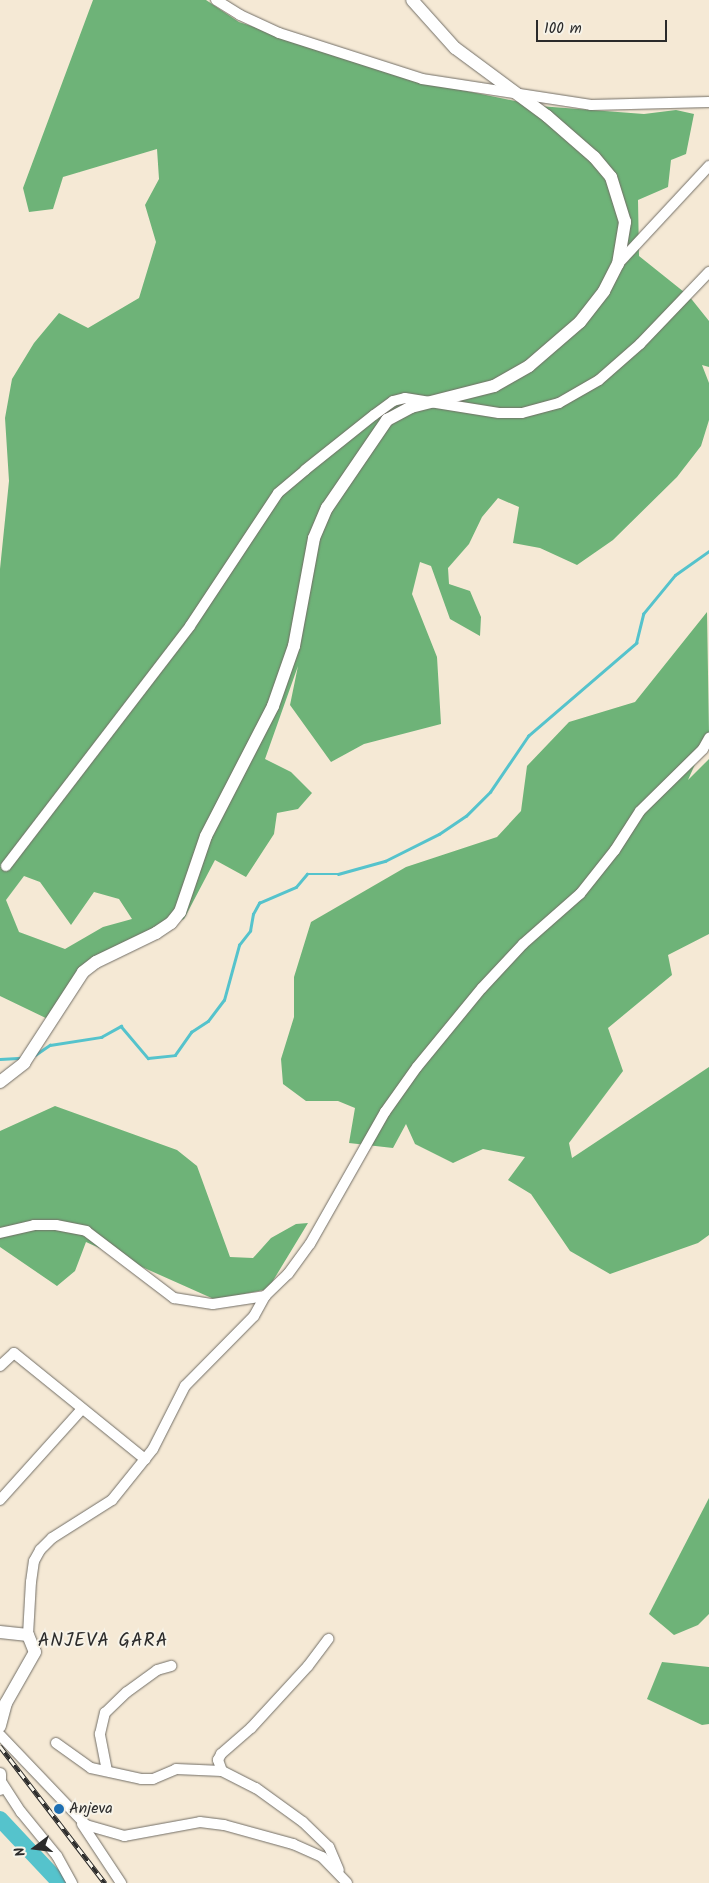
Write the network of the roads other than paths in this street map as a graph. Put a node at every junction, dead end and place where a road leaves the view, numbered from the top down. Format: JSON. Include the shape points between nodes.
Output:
{"nodes":[{"id":1,"x":216,"y":0,"type":"edge"},
{"id":2,"x":412,"y":0,"type":"edge"},
{"id":3,"x":520,"y":94,"type":"junction"},
{"id":4,"x":709,"y":102,"type":"edge"},
{"id":5,"x":709,"y":166,"type":"edge"},
{"id":6,"x":618,"y":264,"type":"junction"},
{"id":7,"x":709,"y":272,"type":"edge"},
{"id":8,"x":432,"y":401,"type":"junction"},
{"id":9,"x":709,"y":738,"type":"edge"},
{"id":10,"x":6,"y":866,"type":"dead end"},
{"id":11,"x":0,"y":1082,"type":"edge"},
{"id":12,"x":0,"y":1233,"type":"edge"},
{"id":13,"x":265,"y":1296,"type":"junction"},
{"id":14,"x":0,"y":1366,"type":"edge"},
{"id":15,"x":81,"y":1410,"type":"junction"},
{"id":16,"x":145,"y":1459,"type":"junction"},
{"id":17,"x":0,"y":1500,"type":"edge"},
{"id":18,"x":0,"y":1632,"type":"edge"},
{"id":19,"x":28,"y":1634,"type":"junction"},
{"id":20,"x":328,"y":1639,"type":"dead end"},
{"id":21,"x":171,"y":1666,"type":"dead end"},
{"id":22,"x":0,"y":1726,"type":"edge"},
{"id":23,"x":0,"y":1735,"type":"edge"},
{"id":24,"x":56,"y":1743,"type":"dead end"},
{"id":25,"x":107,"y":1771,"type":"junction"},
{"id":26,"x":222,"y":1771,"type":"junction"},
{"id":27,"x":1,"y":1782,"type":"edge"},
{"id":28,"x":82,"y":1824,"type":"junction"},
{"id":29,"x":340,"y":1873,"type":"junction"},
{"id":30,"x":72,"y":1883,"type":"edge"},
{"id":31,"x":122,"y":1883,"type":"edge"},
{"id":32,"x":347,"y":1883,"type":"edge"}],
"edges":[{"from":1,"to":3,"type":"street","via":[[279,33],[414,77]]},
{"from":2,"to":3,"type":"street","via":[[455,48]]},
{"from":3,"to":4,"type":"street","via":[[591,105]]},
{"from":3,"to":6,"type":"street","via":[[594,158],[611,177],[624,222]]},
{"from":5,"to":6,"type":"street"},
{"from":6,"to":8,"type":"street","via":[[604,291],[580,322],[529,366],[494,386]]},
{"from":7,"to":8,"type":"street","via":[[640,344],[599,380],[559,403],[522,414]]},
{"from":8,"to":10,"type":"street","via":[[405,398],[393,402],[278,493],[190,626]]},
{"from":8,"to":11,"type":"street","via":[[411,407],[387,420],[327,508],[314,538],[294,646],[273,706],[206,836],[180,912],[171,924],[96,962],[83,972],[24,1063]]},
{"from":9,"to":13,"type":"street","via":[[703,749],[640,811],[615,850],[580,894],[517,950],[417,1067],[386,1112],[310,1244],[288,1274]]},
{"from":12,"to":13,"type":"street","via":[[56,1225],[86,1232],[174,1298],[213,1304]]},
{"from":13,"to":16,"type":"street","via":[[254,1316],[185,1386]]},
{"from":14,"to":15,"type":"street","via":[[14,1352]]},
{"from":15,"to":16,"type":"street"},
{"from":15,"to":17,"type":"street"},
{"from":16,"to":19,"type":"street","via":[[112,1500],[52,1538],[40,1550],[34,1561],[31,1582]]},
{"from":18,"to":19,"type":"street"},
{"from":19,"to":22,"type":"street","via":[[35,1652],[33,1660],[10,1697]]},
{"from":20,"to":26,"type":"street","via":[[308,1666],[221,1754],[218,1760]]},
{"from":21,"to":25,"type":"street","via":[[157,1670],[126,1692],[105,1713],[100,1734]]},
{"from":23,"to":28,"type":"street","via":[[51,1786]]},
{"from":24,"to":25,"type":"street","via":[[91,1768]]},
{"from":25,"to":26,"type":"street","via":[[154,1779],[176,1769]]},
{"from":26,"to":29,"type":"street","via":[[256,1788],[303,1822],[329,1847]]},
{"from":27,"to":30,"type":"street","via":[[57,1856]]},
{"from":28,"to":29,"type":"street","via":[[124,1836],[200,1822],[224,1825],[293,1844],[322,1857]]},
{"from":28,"to":31,"type":"street"},
{"from":29,"to":32,"type":"street"}]}
